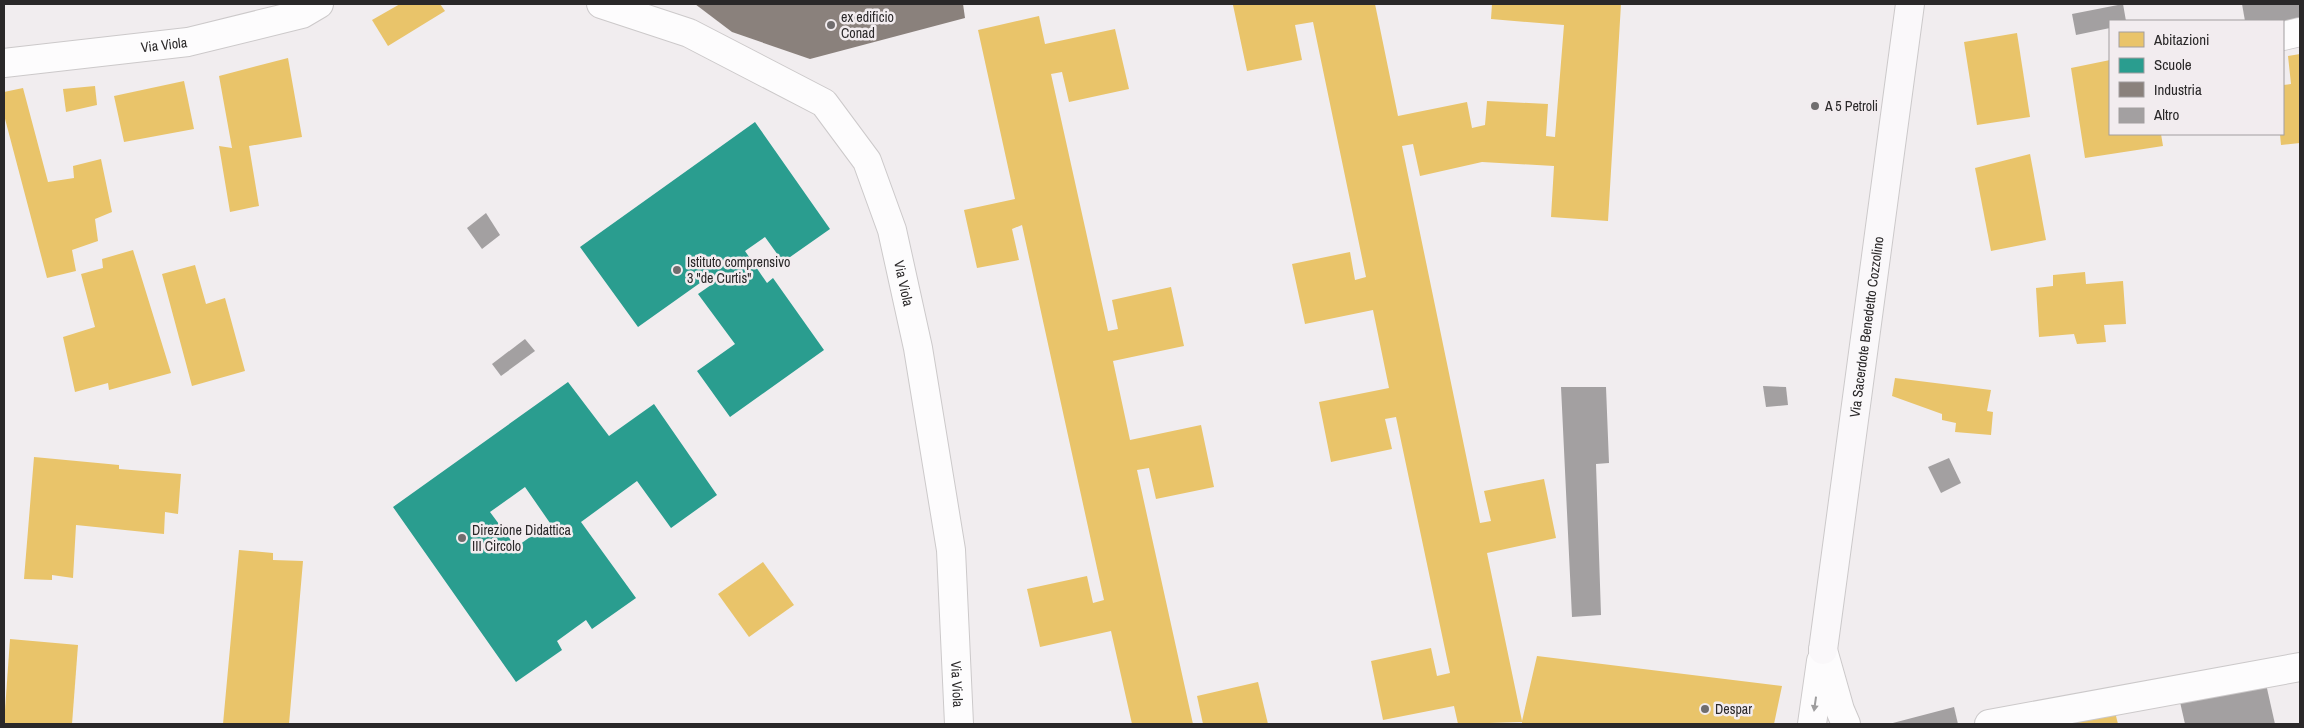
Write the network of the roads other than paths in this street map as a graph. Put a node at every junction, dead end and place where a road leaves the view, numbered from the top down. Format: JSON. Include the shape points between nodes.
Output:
{"nodes":[{"id":1,"x":319,"y":4,"type":"edge"},
{"id":2,"x":601,"y":4,"type":"edge"},
{"id":3,"x":1910,"y":4,"type":"edge"},
{"id":4,"x":2300,"y":32,"type":"edge"},
{"id":5,"x":2284,"y":36,"type":"edge"},
{"id":6,"x":4,"y":63,"type":"edge"},
{"id":7,"x":1823,"y":650,"type":"junction"},
{"id":8,"x":2300,"y":667,"type":"edge"},
{"id":9,"x":959,"y":724,"type":"edge"},
{"id":10,"x":1812,"y":724,"type":"edge"},
{"id":11,"x":1846,"y":724,"type":"edge"},
{"id":12,"x":1989,"y":724,"type":"edge"}],
"edges":[{"from":1,"to":6,"type":"street","name":"Via Viola","via":[[302,14],[188,42]]},
{"from":2,"to":9,"type":"street","name":"Via Viola","via":[[689,33],[824,103],[867,161],[892,230],[918,348],[951,550]]},
{"from":3,"to":7,"type":"main road","name":"Via Sacerdote Benedetto Cozzolino"},
{"from":4,"to":5,"type":"street"},
{"from":7,"to":10,"type":"street","name":"Via Sacerdote Benedetto Cozzolino","one_way":true},
{"from":7,"to":11,"type":"street","name":"Via Sacerdote Benedetto Cozzolino"},
{"from":8,"to":12,"type":"street"}]}
